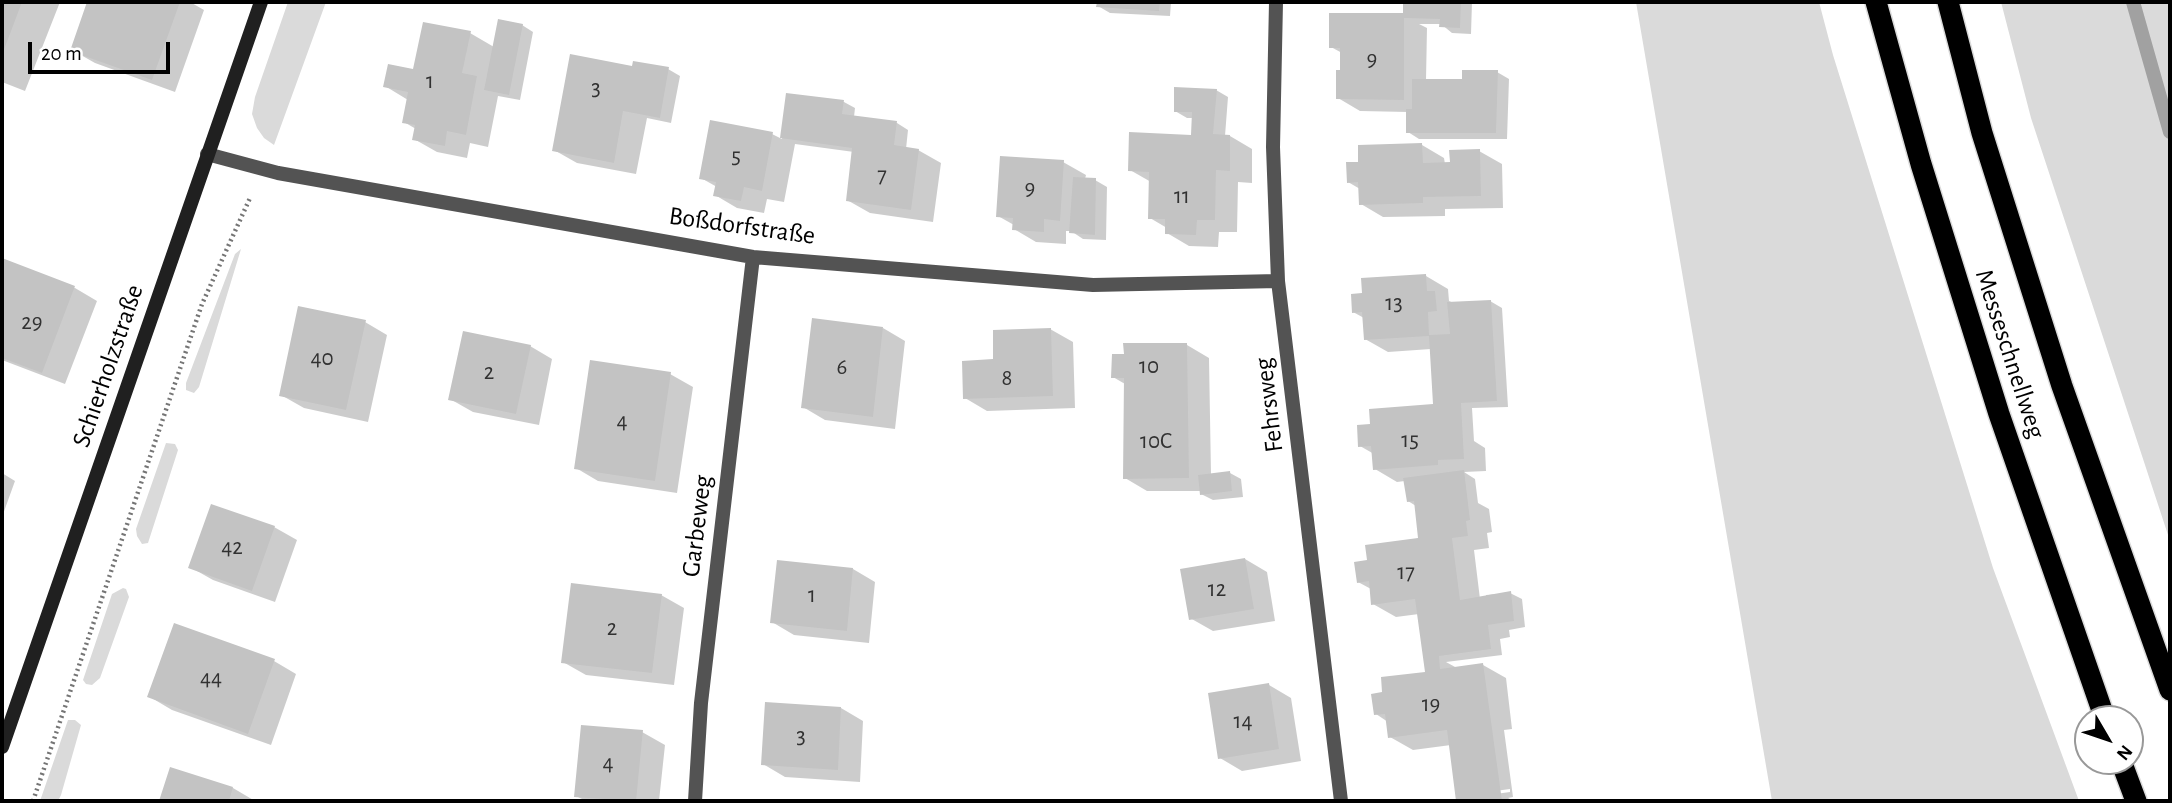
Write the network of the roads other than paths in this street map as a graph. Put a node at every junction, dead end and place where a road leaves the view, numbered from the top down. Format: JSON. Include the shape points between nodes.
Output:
{"nodes":[{"id":1,"x":261,"y":2,"type":"edge"},
{"id":2,"x":1276,"y":2,"type":"edge"},
{"id":3,"x":1876,"y":2,"type":"edge"},
{"id":4,"x":1948,"y":2,"type":"edge"},
{"id":5,"x":207,"y":154,"type":"junction"},
{"id":6,"x":753,"y":257,"type":"junction"},
{"id":7,"x":1278,"y":281,"type":"junction"},
{"id":8,"x":2170,"y":691,"type":"edge"},
{"id":9,"x":2100,"y":705,"type":"edge"},
{"id":10,"x":2,"y":747,"type":"edge"},
{"id":11,"x":2126,"y":775,"type":"edge"},
{"id":12,"x":695,"y":801,"type":"edge"},
{"id":13,"x":1341,"y":801,"type":"edge"},
{"id":14,"x":2136,"y":801,"type":"edge"}],
"edges":[{"from":1,"to":5,"type":"street","name":"Schierholzstraße"},
{"from":2,"to":7,"type":"street","name":"Fehrsweg","via":[[1273,147]]},
{"from":3,"to":9,"type":"highway","name":"Messeschnellweg","via":[[1999,414]]},
{"from":4,"to":8,"type":"highway","name":"Messeschnellweg","via":[[1982,133],[2062,386]]},
{"from":5,"to":6,"type":"street","name":"Boßdorfstraße","via":[[278,173]]},
{"from":5,"to":10,"type":"street","name":"Schierholzstraße"},
{"from":6,"to":7,"type":"street","name":"Boßdorfstraße","via":[[1093,285]]},
{"from":6,"to":12,"type":"street","name":"Garbeweg","via":[[701,704]]},
{"from":7,"to":13,"type":"street","name":"Fehrsweg"},
{"from":11,"to":14,"type":"highway"}]}
